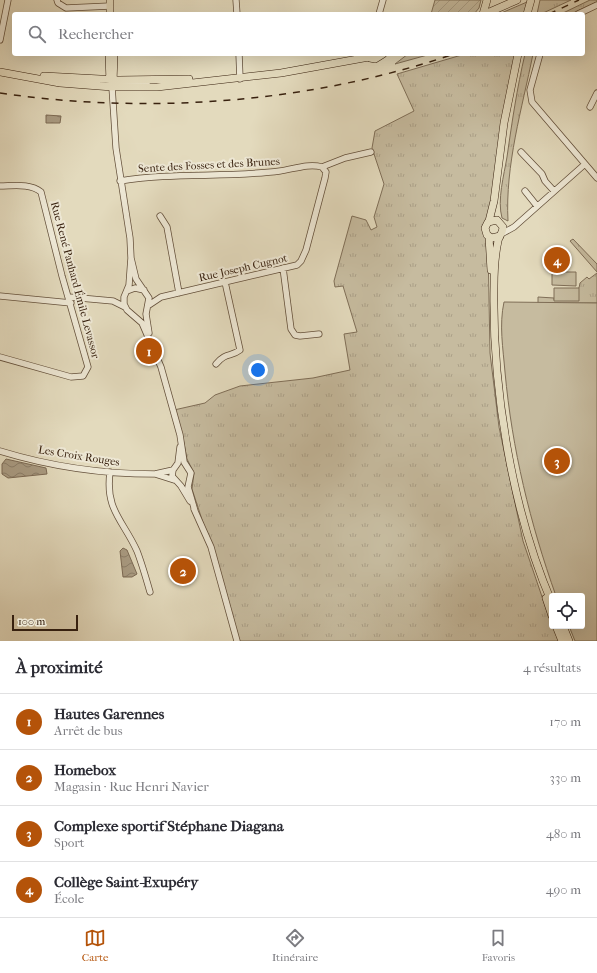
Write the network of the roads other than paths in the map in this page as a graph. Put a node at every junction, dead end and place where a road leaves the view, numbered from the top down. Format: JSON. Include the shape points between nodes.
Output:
{"nodes":[{"id":1,"x":8,"y":0,"type":"edge"},
{"id":2,"x":57,"y":0,"type":"edge"},
{"id":3,"x":236,"y":0,"type":"edge"},
{"id":4,"x":383,"y":0,"type":"edge"},
{"id":5,"x":487,"y":0,"type":"edge"},
{"id":6,"x":517,"y":0,"type":"edge"},
{"id":7,"x":524,"y":0,"type":"edge"},
{"id":8,"x":531,"y":0,"type":"edge"},
{"id":9,"x":534,"y":0,"type":"edge"},
{"id":10,"x":597,"y":5,"type":"edge"},
{"id":11,"x":110,"y":9,"type":"edge"},
{"id":12,"x":237,"y":12,"type":"edge"},
{"id":13,"x":380,"y":12,"type":"edge"},
{"id":14,"x":484,"y":12,"type":"edge"},
{"id":15,"x":489,"y":12,"type":"edge"},
{"id":16,"x":497,"y":12,"type":"edge"},
{"id":17,"x":528,"y":12,"type":"edge"},
{"id":18,"x":531,"y":12,"type":"edge"},
{"id":19,"x":582,"y":12,"type":"edge"},
{"id":20,"x":0,"y":40,"type":"edge"},
{"id":21,"x":109,"y":56,"type":"edge"},
{"id":22,"x":114,"y":56,"type":"edge"},
{"id":23,"x":239,"y":56,"type":"edge"},
{"id":24,"x":350,"y":56,"type":"edge"},
{"id":25,"x":363,"y":56,"type":"edge"},
{"id":26,"x":370,"y":56,"type":"edge"},
{"id":27,"x":381,"y":56,"type":"edge"},
{"id":28,"x":518,"y":56,"type":"edge"},
{"id":29,"x":521,"y":56,"type":"edge"},
{"id":30,"x":539,"y":56,"type":"edge"},
{"id":31,"x":0,"y":72,"type":"edge"},
{"id":32,"x":8,"y":73,"type":"junction"},
{"id":33,"x":240,"y":77,"type":"junction"},
{"id":34,"x":99,"y":79,"type":"junction"},
{"id":35,"x":112,"y":80,"type":"junction"},
{"id":36,"x":157,"y":80,"type":"junction"},
{"id":37,"x":69,"y":84,"type":"junction"},
{"id":38,"x":597,"y":93,"type":"edge"},
{"id":39,"x":590,"y":107,"type":"dead end"},
{"id":40,"x":371,"y":152,"type":"dead end"},
{"id":41,"x":521,"y":152,"type":"dead end"},
{"id":42,"x":585,"y":164,"type":"junction"},
{"id":43,"x":322,"y":167,"type":"junction"},
{"id":44,"x":597,"y":178,"type":"edge"},
{"id":45,"x":120,"y":181,"type":"junction"},
{"id":46,"x":0,"y":186,"type":"edge"},
{"id":47,"x":525,"y":191,"type":"dead end"},
{"id":48,"x":554,"y":191,"type":"junction"},
{"id":49,"x":537,"y":206,"type":"junction"},
{"id":50,"x":160,"y":216,"type":"dead end"},
{"id":51,"x":489,"y":221,"type":"junction"},
{"id":52,"x":500,"y":222,"type":"junction"},
{"id":53,"x":515,"y":225,"type":"junction"},
{"id":54,"x":501,"y":235,"type":"junction"},
{"id":55,"x":489,"y":237,"type":"junction"},
{"id":56,"x":131,"y":258,"type":"junction"},
{"id":57,"x":283,"y":268,"type":"junction"},
{"id":58,"x":225,"y":282,"type":"junction"},
{"id":59,"x":145,"y":291,"type":"junction"},
{"id":60,"x":126,"y":293,"type":"junction"},
{"id":61,"x":179,"y":293,"type":"junction"},
{"id":62,"x":0,"y":296,"type":"edge"},
{"id":63,"x":69,"y":297,"type":"junction"},
{"id":64,"x":160,"y":297,"type":"junction"},
{"id":65,"x":112,"y":300,"type":"junction"},
{"id":66,"x":71,"y":303,"type":"junction"},
{"id":67,"x":125,"y":307,"type":"junction"},
{"id":68,"x":148,"y":307,"type":"junction"},
{"id":69,"x":132,"y":313,"type":"junction"},
{"id":70,"x":319,"y":334,"type":"dead end"},
{"id":71,"x":151,"y":341,"type":"junction"},
{"id":72,"x":0,"y":357,"type":"edge"},
{"id":73,"x":216,"y":364,"type":"dead end"},
{"id":74,"x":180,"y":435,"type":"junction"},
{"id":75,"x":0,"y":450,"type":"edge"},
{"id":76,"x":188,"y":467,"type":"junction"},
{"id":77,"x":175,"y":468,"type":"junction"},
{"id":78,"x":110,"y":472,"type":"junction"},
{"id":79,"x":155,"y":474,"type":"junction"},
{"id":80,"x":189,"y":480,"type":"junction"},
{"id":81,"x":176,"y":482,"type":"junction"},
{"id":82,"x":195,"y":511,"type":"junction"},
{"id":83,"x":150,"y":592,"type":"dead end"},
{"id":84,"x":549,"y":595,"type":"edge"},
{"id":85,"x":549,"y":607,"type":"edge"},
{"id":86,"x":557,"y":629,"type":"edge"},
{"id":87,"x":564,"y":629,"type":"edge"},
{"id":88,"x":237,"y":641,"type":"edge"},
{"id":89,"x":562,"y":641,"type":"edge"},
{"id":90,"x":570,"y":641,"type":"edge"}],
"edges":[{"from":1,"to":20,"type":"street"},
{"from":2,"to":11,"type":"street","via":[[66,8]]},
{"from":3,"to":12,"type":"street"},
{"from":4,"to":13,"type":"street"},
{"from":5,"to":14,"type":"main road"},
{"from":6,"to":15,"type":"main road"},
{"from":7,"to":16,"type":"main road"},
{"from":8,"to":17,"type":"main road"},
{"from":9,"to":18,"type":"main road"},
{"from":10,"to":19,"type":"street"},
{"from":21,"to":35,"type":"main road"},
{"from":22,"to":35,"type":"main road"},
{"from":23,"to":33,"type":"street"},
{"from":24,"to":33,"type":"main road"},
{"from":25,"to":33,"type":"main road","via":[[294,71]]},
{"from":26,"to":27,"type":"main road","via":[[377,59]]},
{"from":28,"to":51,"type":"main road"},
{"from":29,"to":52,"type":"main road","via":[[504,142],[497,208]]},
{"from":30,"to":42,"type":"street","via":[[530,90],[532,102]]},
{"from":31,"to":32,"type":"main road"},
{"from":32,"to":34,"type":"main road"},
{"from":32,"to":37,"type":"main road"},
{"from":33,"to":35,"type":"main road","via":[[163,86]]},
{"from":33,"to":36,"type":"main road"},
{"from":34,"to":35,"type":"main road"},
{"from":34,"to":35,"type":"main road","via":[[105,74]]},
{"from":35,"to":36,"type":"main road"},
{"from":35,"to":36,"type":"street","via":[[144,83]]},
{"from":35,"to":37,"type":"main road","via":[[82,85]]},
{"from":35,"to":37,"type":"street","via":[[85,88]]},
{"from":35,"to":45,"type":"street"},
{"from":38,"to":39,"type":"street"},
{"from":40,"to":43,"type":"street"},
{"from":41,"to":48,"type":"street"},
{"from":42,"to":44,"type":"street"},
{"from":42,"to":48,"type":"street"},
{"from":43,"to":45,"type":"street","name":"Sente des Fosses et des Brunes","via":[[314,165],[267,173]]},
{"from":43,"to":57,"type":"street","name":"Rue Joseph Cugnot","via":[[326,172],[326,178],[304,256],[297,265]]},
{"from":45,"to":56,"type":"street"},
{"from":46,"to":63,"type":"street","name":"Rue René Panhard Émile Levassor","via":[[30,186],[41,192]]},
{"from":47,"to":49,"type":"street"},
{"from":48,"to":49,"type":"street"},
{"from":49,"to":53,"type":"street"},
{"from":50,"to":61,"type":"street","via":[[167,228]]},
{"from":51,"to":52,"type":"main road"},
{"from":51,"to":55,"type":"main road","via":[[485,228]]},
{"from":52,"to":53,"type":"street"},
{"from":52,"to":54,"type":"main road"},
{"from":53,"to":54,"type":"street"},
{"from":54,"to":55,"type":"main road"},
{"from":54,"to":84,"type":"main road","via":[[494,300],[503,414],[526,525]]},
{"from":55,"to":85,"type":"main road","via":[[495,366],[504,440],[523,525]]},
{"from":56,"to":59,"type":"street","via":[[136,279]]},
{"from":56,"to":60,"type":"street"},
{"from":57,"to":58,"type":"street","name":"Rue Joseph Cugnot"},
{"from":57,"to":70,"type":"street","via":[[294,335]]},
{"from":58,"to":61,"type":"street","name":"Rue Joseph Cugnot"},
{"from":58,"to":73,"type":"street","via":[[240,350],[223,356]]},
{"from":59,"to":60,"type":"street","via":[[134,288]]},
{"from":59,"to":64,"type":"street","name":"Rue Joseph Cugnot"},
{"from":59,"to":68,"type":"street","via":[[150,299]]},
{"from":60,"to":65,"type":"street"},
{"from":60,"to":67,"type":"street","via":[[123,301]]},
{"from":61,"to":64,"type":"street","name":"Rue Joseph Cugnot"},
{"from":62,"to":66,"type":"street"},
{"from":63,"to":65,"type":"street"},
{"from":63,"to":66,"type":"street","name":"Rue René Panhard Émile Levassor"},
{"from":64,"to":68,"type":"street","name":"Rue Joseph Cugnot"},
{"from":65,"to":67,"type":"street"},
{"from":66,"to":72,"type":"street","name":"Rue René Panhard Émile Levassor","via":[[88,362],[83,376],[71,377]]},
{"from":67,"to":69,"type":"street"},
{"from":68,"to":69,"type":"street","via":[[140,314]]},
{"from":68,"to":71,"type":"street","via":[[147,322]]},
{"from":69,"to":71,"type":"street"},
{"from":71,"to":74,"type":"street","via":[[163,372]]},
{"from":74,"to":76,"type":"street","via":[[184,462]]},
{"from":74,"to":77,"type":"street","via":[[179,460]]},
{"from":75,"to":78,"type":"street","name":"Les Croix Rouges","via":[[49,463]]},
{"from":76,"to":77,"type":"street","via":[[182,465]]},
{"from":76,"to":80,"type":"street","via":[[191,474]]},
{"from":77,"to":79,"type":"street","name":"Les Croix Rouges"},
{"from":77,"to":81,"type":"street","via":[[172,475]]},
{"from":78,"to":79,"type":"street","name":"Les Croix Rouges"},
{"from":78,"to":83,"type":"street","via":[[108,486],[113,510],[137,552]]},
{"from":79,"to":81,"type":"street","name":"Les Croix Rouges"},
{"from":80,"to":81,"type":"street","via":[[184,483]]},
{"from":80,"to":82,"type":"street"},
{"from":81,"to":82,"type":"street"},
{"from":82,"to":88,"type":"street","via":[[211,547]]},
{"from":86,"to":89,"type":"main road"},
{"from":87,"to":90,"type":"main road"}]}
